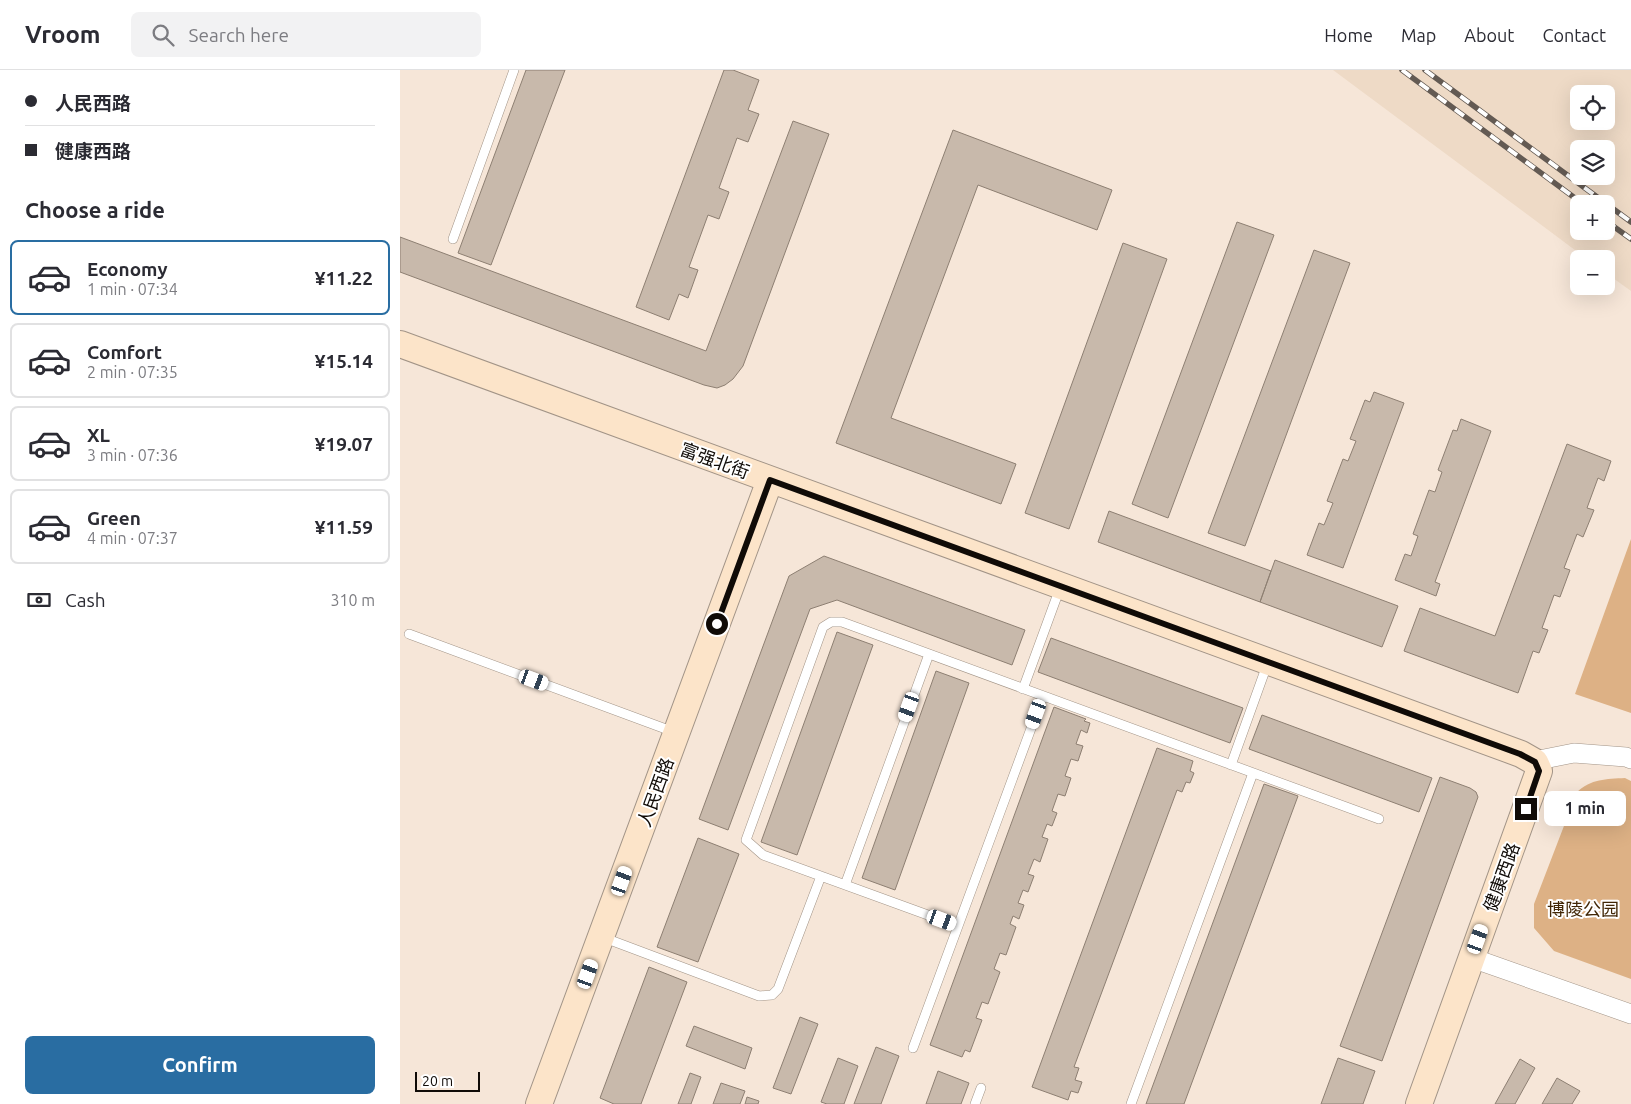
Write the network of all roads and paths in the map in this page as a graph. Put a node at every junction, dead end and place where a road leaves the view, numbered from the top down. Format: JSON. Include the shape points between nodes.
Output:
{"nodes":[{"id":1,"x":514,"y":70,"type":"edge"},
{"id":2,"x":453,"y":239,"type":"dead end"},
{"id":3,"x":400,"y":344,"type":"edge"},
{"id":4,"x":770,"y":480,"type":"junction"},
{"id":5,"x":1061,"y":586,"type":"junction"},
{"id":6,"x":409,"y":634,"type":"dead end"},
{"id":7,"x":929,"y":654,"type":"junction"},
{"id":8,"x":1268,"y":662,"type":"junction"},
{"id":9,"x":1023,"y":689,"type":"junction"},
{"id":10,"x":1043,"y":696,"type":"junction"},
{"id":11,"x":677,"y":733,"type":"junction"},
{"id":12,"x":1631,"y":759,"type":"edge"},
{"id":13,"x":1535,"y":762,"type":"junction"},
{"id":14,"x":1231,"y":765,"type":"junction"},
{"id":15,"x":1253,"y":773,"type":"junction"},
{"id":16,"x":1379,"y":819,"type":"dead end"},
{"id":17,"x":821,"y":876,"type":"junction"},
{"id":18,"x":845,"y":885,"type":"junction"},
{"id":19,"x":958,"y":926,"type":"junction"},
{"id":20,"x":601,"y":937,"type":"junction"},
{"id":21,"x":1472,"y":958,"type":"junction"},
{"id":22,"x":1631,"y":1014,"type":"edge"},
{"id":23,"x":913,"y":1048,"type":"dead end"},
{"id":24,"x":981,"y":1088,"type":"dead end"},
{"id":25,"x":1423,"y":1100,"type":"edge"},
{"id":26,"x":539,"y":1104,"type":"edge"},
{"id":27,"x":975,"y":1104,"type":"edge"},
{"id":28,"x":1131,"y":1104,"type":"edge"}],
"edges":[{"from":1,"to":2,"type":"lane"},
{"from":3,"to":4,"type":"street","name":"富强北街"},
{"from":4,"to":5,"type":"street","name":"富强北街"},
{"from":4,"to":11,"type":"street","name":"人民西路"},
{"from":5,"to":8,"type":"street","name":"富强北街"},
{"from":5,"to":9,"type":"lane"},
{"from":6,"to":11,"type":"lane"},
{"from":7,"to":9,"type":"lane"},
{"from":7,"to":17,"type":"lane","via":[[842,622],[831,622],[823,627],[746,840],[762,855]]},
{"from":7,"to":18,"type":"lane"},
{"from":8,"to":13,"type":"street","name":"富强北街"},
{"from":8,"to":14,"type":"lane"},
{"from":9,"to":10,"type":"lane"},
{"from":10,"to":14,"type":"lane"},
{"from":10,"to":19,"type":"lane"},
{"from":11,"to":20,"type":"street","name":"人民西路"},
{"from":12,"to":13,"type":"street","via":[[1574,753]]},
{"from":13,"to":21,"type":"street","name":"健康西路","via":[[1539,771]]},
{"from":14,"to":15,"type":"lane"},
{"from":15,"to":16,"type":"lane"},
{"from":15,"to":28,"type":"lane"},
{"from":17,"to":18,"type":"lane"},
{"from":17,"to":20,"type":"lane","via":[[778,990],[772,995],[759,996]]},
{"from":18,"to":19,"type":"lane"},
{"from":19,"to":23,"type":"lane"},
{"from":20,"to":26,"type":"street","name":"人民西路"},
{"from":21,"to":22,"type":"street"},
{"from":21,"to":25,"type":"street","name":"健康西路"},
{"from":24,"to":27,"type":"lane"}]}
